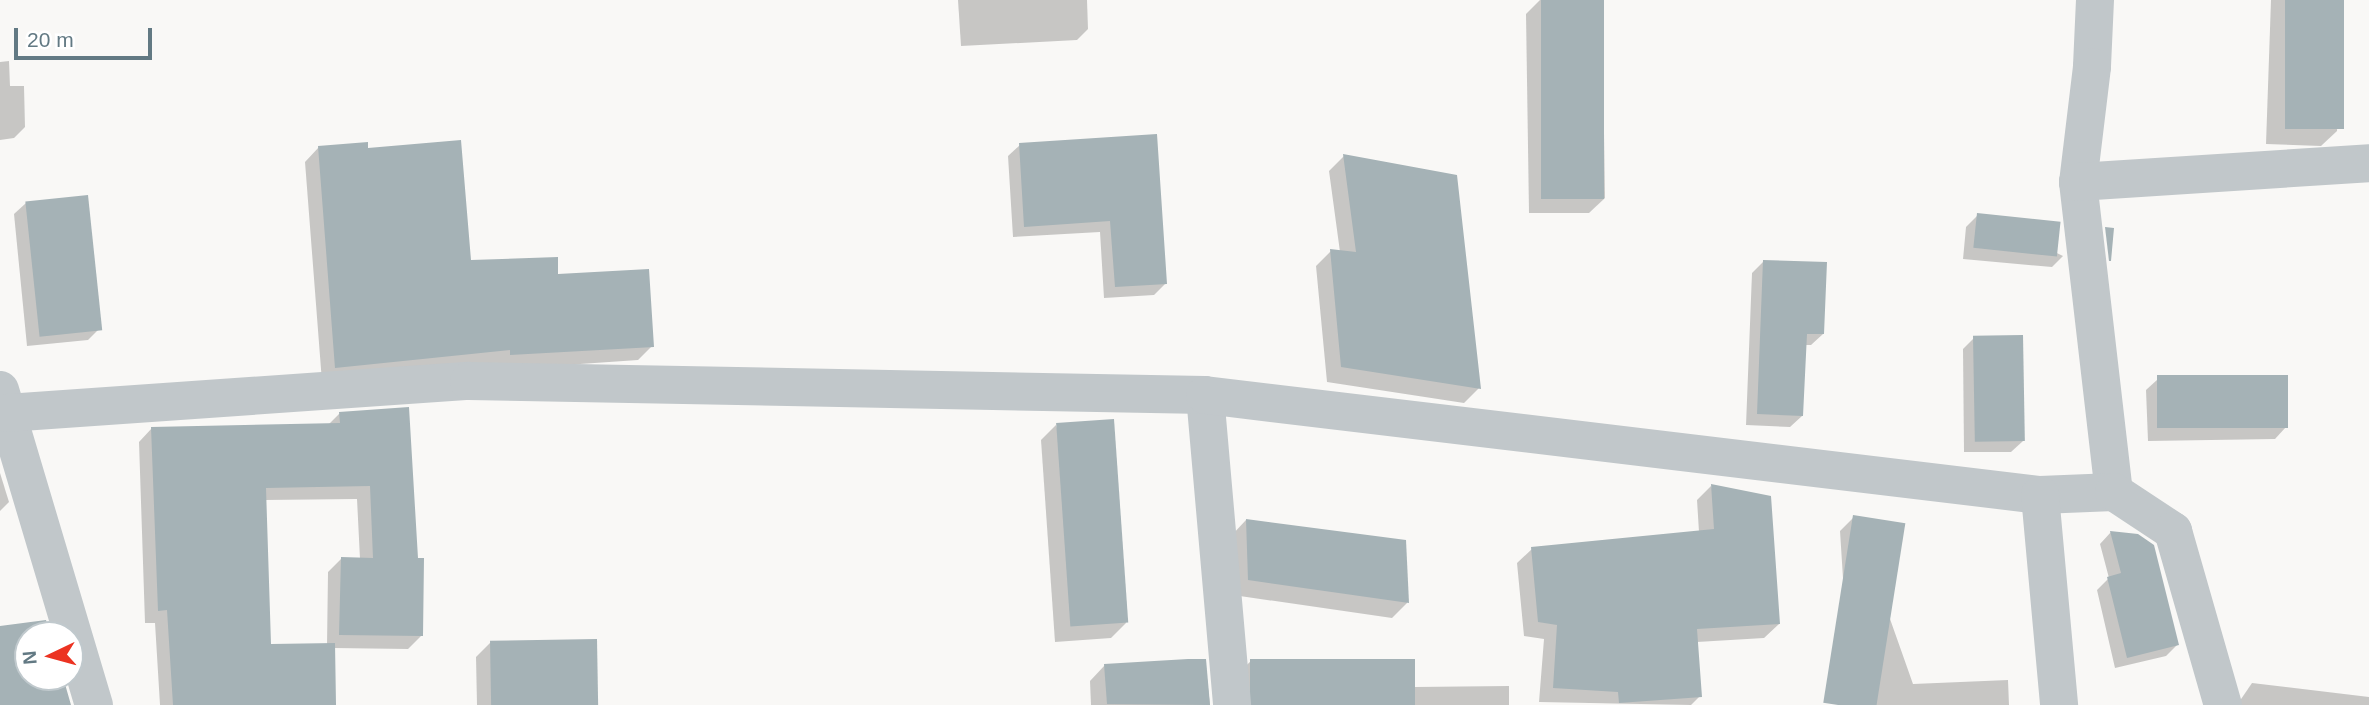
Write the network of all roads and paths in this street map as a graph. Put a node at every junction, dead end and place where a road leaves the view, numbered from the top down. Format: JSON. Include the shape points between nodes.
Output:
{"nodes":[{"id":1,"x":2095,"y":0,"type":"edge"},
{"id":2,"x":2369,"y":163,"type":"edge"},
{"id":3,"x":2078,"y":182,"type":"junction"},
{"id":4,"x":1205,"y":396,"type":"junction"},
{"id":5,"x":3,"y":402,"type":"edge"},
{"id":6,"x":2114,"y":492,"type":"junction"},
{"id":7,"x":2040,"y":495,"type":"junction"},
{"id":8,"x":94,"y":705,"type":"edge"},
{"id":9,"x":1232,"y":705,"type":"edge"},
{"id":10,"x":2059,"y":705,"type":"edge"},
{"id":11,"x":2223,"y":705,"type":"edge"}],
"edges":[{"from":1,"to":3,"type":"street"},
{"from":2,"to":3,"type":"street"},
{"from":3,"to":6,"type":"street"},
{"from":4,"to":5,"type":"street","via":[[469,381]]},
{"from":4,"to":7,"type":"street"},
{"from":4,"to":9,"type":"street"},
{"from":5,"to":8,"type":"street"},
{"from":6,"to":7,"type":"street"},
{"from":6,"to":11,"type":"street","via":[[2173,531]]},
{"from":7,"to":10,"type":"street"}]}
